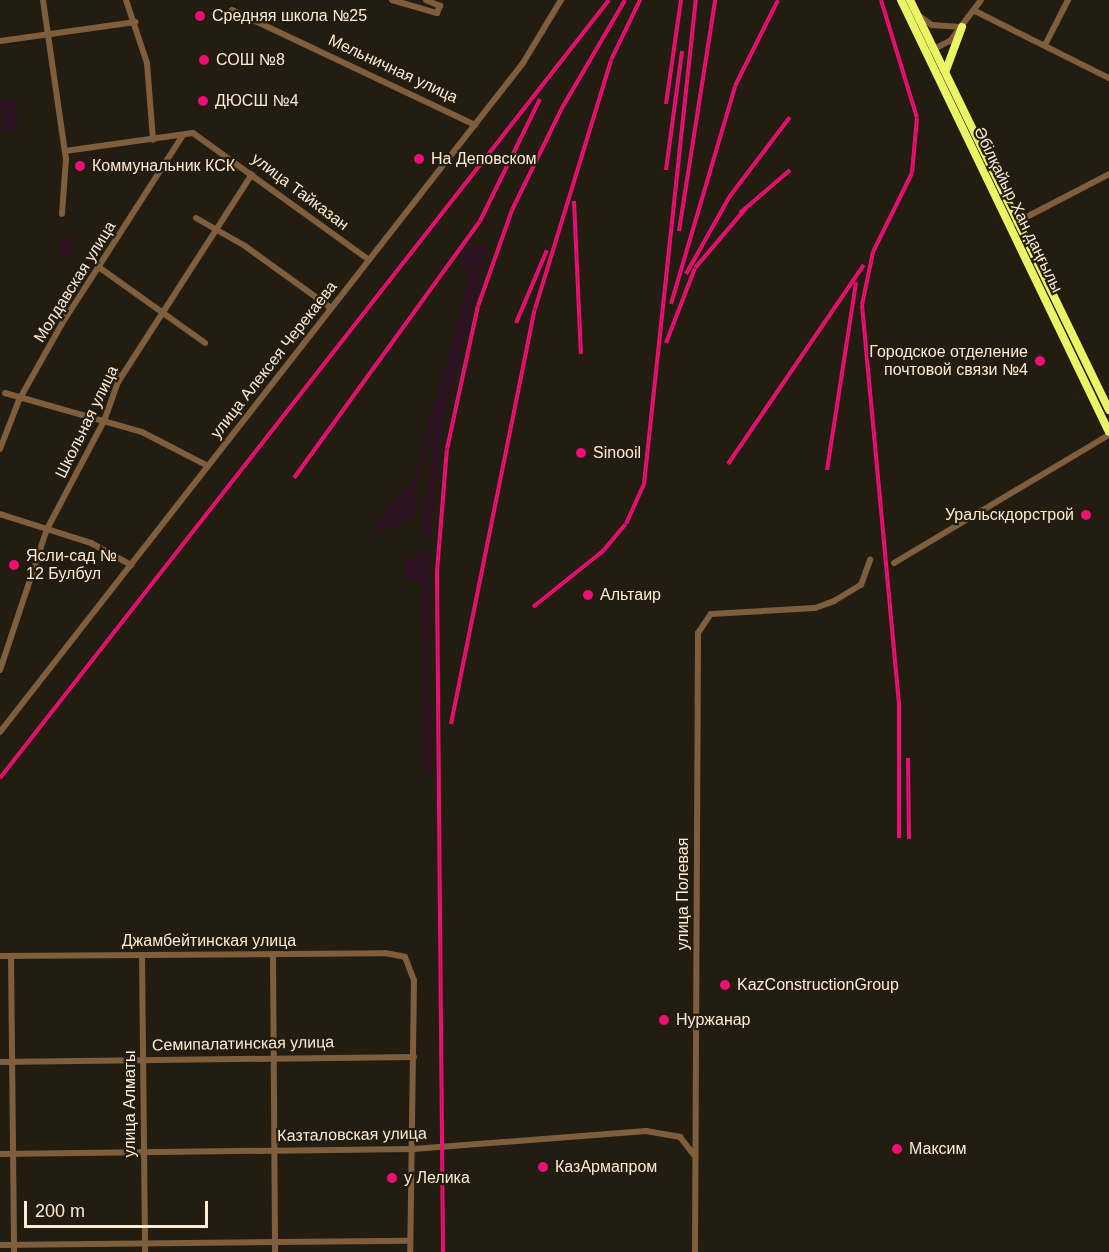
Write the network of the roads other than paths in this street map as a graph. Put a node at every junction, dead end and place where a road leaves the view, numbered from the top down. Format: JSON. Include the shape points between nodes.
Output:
{"nodes":[{"id":1,"x":43,"y":0,"type":"edge"},
{"id":2,"x":126,"y":0,"type":"edge"},
{"id":3,"x":392,"y":0,"type":"edge"},
{"id":4,"x":426,"y":0,"type":"edge"},
{"id":5,"x":561,"y":0,"type":"edge"},
{"id":6,"x":901,"y":0,"type":"edge"},
{"id":7,"x":910,"y":0,"type":"edge"},
{"id":8,"x":981,"y":0,"type":"edge"},
{"id":9,"x":1068,"y":0,"type":"edge"},
{"id":10,"x":232,"y":10,"type":"dead end"},
{"id":11,"x":975,"y":10,"type":"junction"},
{"id":12,"x":918,"y":15,"type":"junction"},
{"id":13,"x":136,"y":22,"type":"junction"},
{"id":14,"x":962,"y":27,"type":"junction"},
{"id":15,"x":49,"y":34,"type":"junction"},
{"id":16,"x":0,"y":41,"type":"edge"},
{"id":17,"x":1045,"y":45,"type":"junction"},
{"id":18,"x":936,"y":48,"type":"junction"},
{"id":19,"x":926,"y":52,"type":"junction"},
{"id":20,"x":946,"y":71,"type":"junction"},
{"id":21,"x":1109,"y":78,"type":"edge"},
{"id":22,"x":475,"y":124,"type":"junction"},
{"id":23,"x":183,"y":135,"type":"junction"},
{"id":24,"x":153,"y":140,"type":"junction"},
{"id":25,"x":65,"y":151,"type":"junction"},
{"id":26,"x":252,"y":174,"type":"junction"},
{"id":27,"x":1109,"y":174,"type":"edge"},
{"id":28,"x":62,"y":214,"type":"dead end"},
{"id":29,"x":196,"y":218,"type":"dead end"},
{"id":30,"x":1018,"y":222,"type":"junction"},
{"id":31,"x":1009,"y":226,"type":"junction"},
{"id":32,"x":220,"y":232,"type":"junction"},
{"id":33,"x":369,"y":260,"type":"junction"},
{"id":34,"x":100,"y":268,"type":"junction"},
{"id":35,"x":331,"y":309,"type":"junction"},
{"id":36,"x":163,"y":314,"type":"junction"},
{"id":37,"x":205,"y":342,"type":"dead end"},
{"id":38,"x":5,"y":393,"type":"dead end"},
{"id":39,"x":20,"y":400,"type":"junction"},
{"id":40,"x":1109,"y":410,"type":"edge"},
{"id":41,"x":104,"y":421,"type":"junction"},
{"id":42,"x":1109,"y":434,"type":"edge"},
{"id":43,"x":0,"y":449,"type":"edge"},
{"id":44,"x":208,"y":466,"type":"junction"},
{"id":45,"x":0,"y":514,"type":"edge"},
{"id":46,"x":47,"y":529,"type":"junction"},
{"id":47,"x":870,"y":560,"type":"dead end"},
{"id":48,"x":894,"y":563,"type":"dead end"},
{"id":49,"x":131,"y":565,"type":"junction"},
{"id":50,"x":0,"y":670,"type":"edge"},
{"id":51,"x":0,"y":718,"type":"edge"},
{"id":52,"x":7,"y":723,"type":"junction"},
{"id":53,"x":0,"y":732,"type":"edge"},
{"id":54,"x":273,"y":955,"type":"junction"},
{"id":55,"x":0,"y":956,"type":"edge"},
{"id":56,"x":11,"y":956,"type":"junction"},
{"id":57,"x":142,"y":956,"type":"junction"},
{"id":58,"x":273,"y":1055,"type":"junction"},
{"id":59,"x":414,"y":1057,"type":"junction"},
{"id":60,"x":143,"y":1058,"type":"junction"},
{"id":61,"x":0,"y":1062,"type":"edge"},
{"id":62,"x":11,"y":1062,"type":"junction"},
{"id":63,"x":413,"y":1149,"type":"junction"},
{"id":64,"x":274,"y":1150,"type":"junction"},
{"id":65,"x":144,"y":1153,"type":"junction"},
{"id":66,"x":0,"y":1154,"type":"edge"},
{"id":67,"x":12,"y":1154,"type":"junction"},
{"id":68,"x":694,"y":1156,"type":"junction"},
{"id":69,"x":410,"y":1241,"type":"junction"},
{"id":70,"x":275,"y":1244,"type":"junction"},
{"id":71,"x":0,"y":1245,"type":"edge"},
{"id":72,"x":145,"y":1248,"type":"edge"},
{"id":73,"x":14,"y":1249,"type":"edge"},
{"id":74,"x":275,"y":1252,"type":"edge"},
{"id":75,"x":410,"y":1252,"type":"edge"},
{"id":76,"x":695,"y":1252,"type":"edge"}],
"edges":[{"from":1,"to":15,"type":"street"},
{"from":2,"to":13,"type":"street"},
{"from":3,"to":4,"type":"street","via":[[437,13],[440,6]]},
{"from":5,"to":22,"type":"street","name":"улица Алексея Черекаева","via":[[534,48]]},
{"from":6,"to":19,"type":"main road","name":"Әбілқайыр Хан даңғылы"},
{"from":7,"to":12,"type":"main road","name":"Әбілқайыр Хан даңғылы"},
{"from":8,"to":11,"type":"street"},
{"from":9,"to":17,"type":"street"},
{"from":10,"to":22,"type":"street","name":"Мельничная улица"},
{"from":11,"to":14,"type":"street"},
{"from":11,"to":17,"type":"street"},
{"from":12,"to":14,"type":"street","via":[[932,25]]},
{"from":12,"to":18,"type":"main road","name":"Әбілқайыр Хан даңғылы"},
{"from":13,"to":15,"type":"street"},
{"from":13,"to":24,"type":"street","via":[[147,63]]},
{"from":14,"to":18,"type":"street"},
{"from":14,"to":20,"type":"main road"},
{"from":15,"to":16,"type":"street"},
{"from":15,"to":25,"type":"street"},
{"from":17,"to":21,"type":"street"},
{"from":18,"to":19,"type":"street"},
{"from":18,"to":20,"type":"main road","name":"Әбілқайыр Хан даңғылы"},
{"from":19,"to":31,"type":"main road","name":"Әбілқайыр Хан даңғылы"},
{"from":20,"to":30,"type":"main road","name":"Әбілқайыр Хан даңғылы"},
{"from":22,"to":33,"type":"street","name":"улица Алексея Черекаева"},
{"from":23,"to":24,"type":"street"},
{"from":23,"to":26,"type":"street","name":"улица Тайказан","via":[[202,137]]},
{"from":23,"to":34,"type":"street","name":"Молдавская улица"},
{"from":24,"to":25,"type":"street"},
{"from":25,"to":28,"type":"street"},
{"from":26,"to":32,"type":"street","name":"Школьная улица"},
{"from":26,"to":33,"type":"street","name":"улица Тайказан"},
{"from":27,"to":30,"type":"street"},
{"from":29,"to":32,"type":"street"},
{"from":30,"to":31,"type":"street"},
{"from":30,"to":40,"type":"main road","name":"Әбілқайыр Хан даңғылы"},
{"from":31,"to":42,"type":"main road","name":"Әбілқайыр Хан даңғылы"},
{"from":32,"to":35,"type":"street"},
{"from":32,"to":36,"type":"street","name":"Школьная улица"},
{"from":33,"to":35,"type":"street","name":"улица Алексея Черекаева"},
{"from":34,"to":36,"type":"street"},
{"from":34,"to":39,"type":"street","name":"Молдавская улица"},
{"from":35,"to":44,"type":"street","name":"улица Алексея Черекаева"},
{"from":36,"to":37,"type":"street"},
{"from":36,"to":41,"type":"street","name":"Школьная улица","via":[[118,382]]},
{"from":38,"to":39,"type":"street"},
{"from":39,"to":41,"type":"street"},
{"from":39,"to":43,"type":"street","name":"Молдавская улица"},
{"from":41,"to":44,"type":"street","via":[[175,445]]},
{"from":41,"to":46,"type":"street","name":"Школьная улица"},
{"from":42,"to":48,"type":"street"},
{"from":44,"to":49,"type":"street","name":"улица Алексея Черекаева"},
{"from":45,"to":46,"type":"street"},
{"from":46,"to":49,"type":"street","via":[[91,543]]},
{"from":46,"to":50,"type":"street","name":"Школьная улица"},
{"from":47,"to":68,"type":"street","name":"улица Полевая","via":[[861,585],[834,601],[815,608],[711,614],[698,633]]},
{"from":49,"to":52,"type":"street","name":"улица Алексея Черекаева"},
{"from":51,"to":52,"type":"street"},
{"from":52,"to":53,"type":"street","name":"улица Алексея Черекаева"},
{"from":54,"to":57,"type":"street","name":"Джамбейтинская улица"},
{"from":54,"to":58,"type":"street"},
{"from":54,"to":59,"type":"street","name":"Джамбейтинская улица","via":[[395,953],[412,967]]},
{"from":55,"to":56,"type":"street","name":"Джамбейтинская улица"},
{"from":56,"to":57,"type":"street","name":"Джамбейтинская улица"},
{"from":56,"to":62,"type":"street"},
{"from":57,"to":60,"type":"street","name":"улица Алматы"},
{"from":58,"to":59,"type":"street","name":"Семипалатинская улица"},
{"from":58,"to":60,"type":"street","name":"Семипалатинская улица"},
{"from":58,"to":64,"type":"street"},
{"from":59,"to":63,"type":"street"},
{"from":60,"to":62,"type":"street","name":"Семипалатинская улица"},
{"from":60,"to":65,"type":"street","name":"улица Алматы"},
{"from":61,"to":62,"type":"street","name":"Семипалатинская улица"},
{"from":62,"to":67,"type":"street"},
{"from":63,"to":64,"type":"street","name":"Казталовская улица"},
{"from":63,"to":68,"type":"street","name":"Казталовская улица","via":[[646,1131],[680,1137]]},
{"from":63,"to":69,"type":"street"},
{"from":64,"to":65,"type":"street","name":"Казталовская улица"},
{"from":64,"to":70,"type":"street"},
{"from":65,"to":67,"type":"street","name":"Казталовская улица"},
{"from":65,"to":72,"type":"street","name":"улица Алматы"},
{"from":66,"to":67,"type":"street","name":"Казталовская улица"},
{"from":67,"to":73,"type":"street"},
{"from":68,"to":76,"type":"street","name":"улица Полевая"},
{"from":69,"to":70,"type":"street"},
{"from":69,"to":75,"type":"street"},
{"from":70,"to":72,"type":"street"},
{"from":70,"to":74,"type":"street"},
{"from":71,"to":73,"type":"street"},
{"from":72,"to":73,"type":"street"}]}
